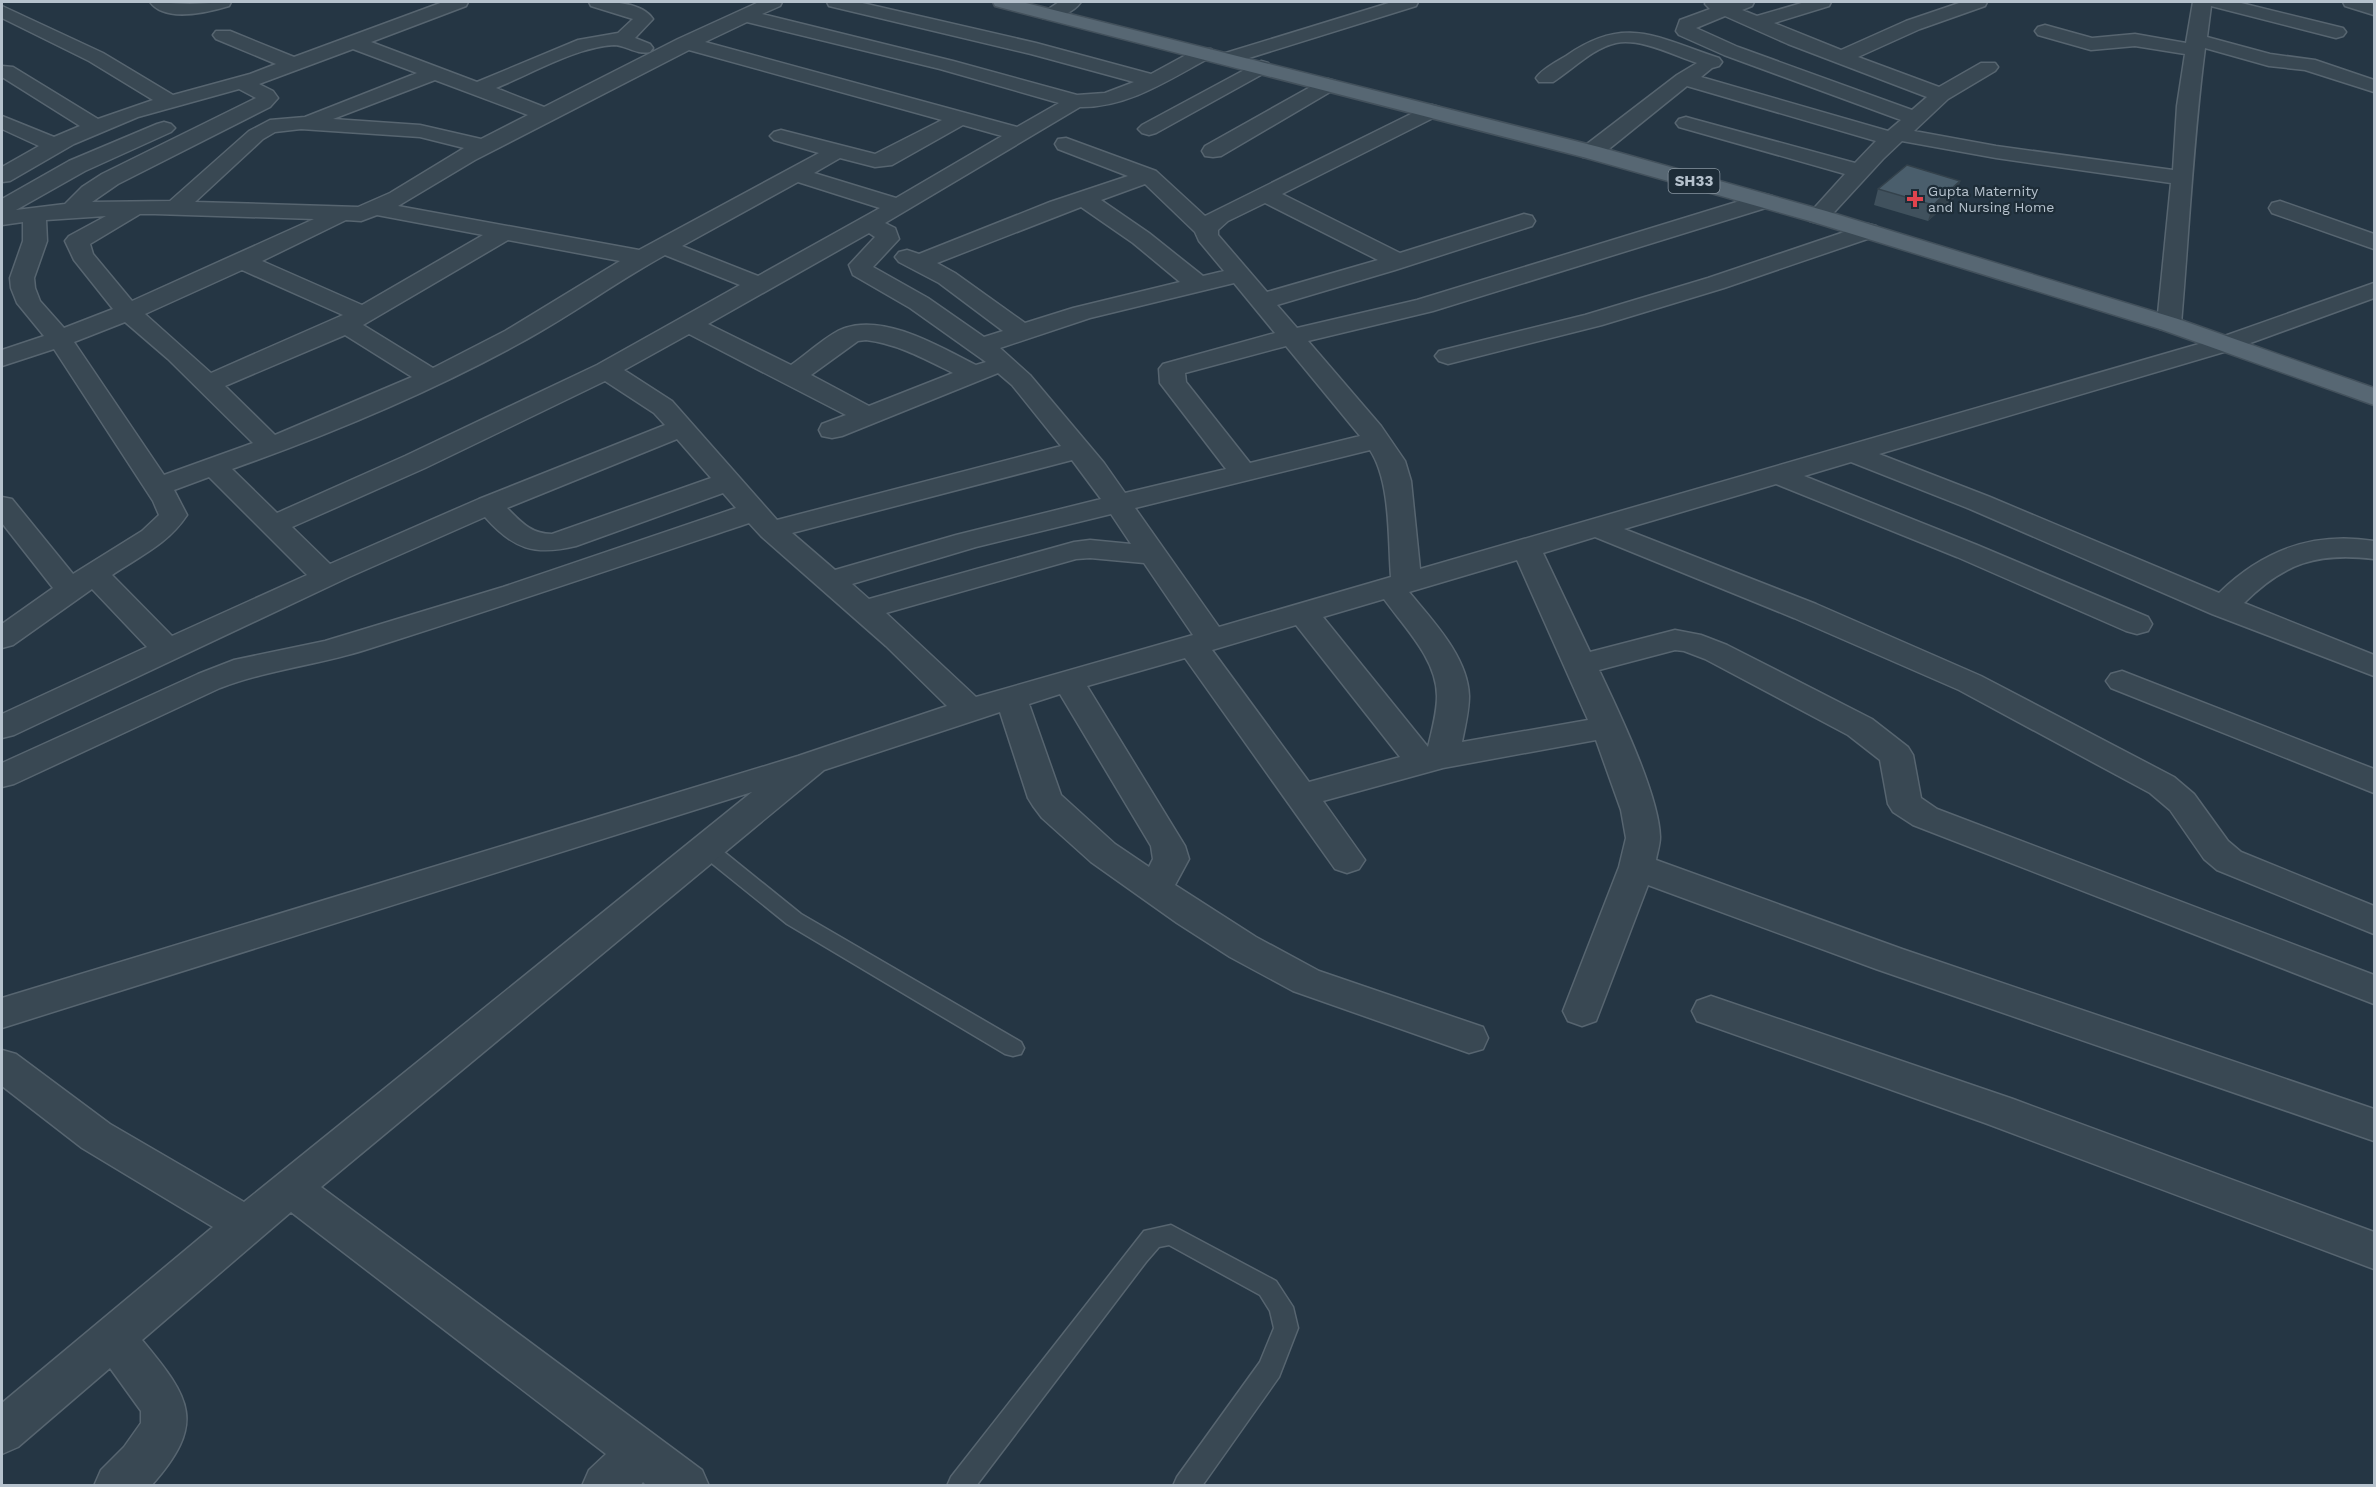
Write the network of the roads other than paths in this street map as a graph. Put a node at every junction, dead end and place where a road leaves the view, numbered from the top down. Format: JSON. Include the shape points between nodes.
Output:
{"nodes":[{"id":1,"x":14,"y":2,"type":"edge"},
{"id":2,"x":159,"y":2,"type":"edge"},
{"id":3,"x":222,"y":2,"type":"edge"},
{"id":4,"x":459,"y":2,"type":"edge"},
{"id":5,"x":598,"y":2,"type":"edge"},
{"id":6,"x":773,"y":2,"type":"edge"},
{"id":7,"x":836,"y":2,"type":"edge"},
{"id":8,"x":1009,"y":2,"type":"edge"},
{"id":9,"x":1072,"y":2,"type":"edge"},
{"id":10,"x":1409,"y":2,"type":"edge"},
{"id":11,"x":1822,"y":2,"type":"edge"},
{"id":12,"x":1978,"y":2,"type":"edge"},
{"id":13,"x":2202,"y":2,"type":"edge"},
{"id":14,"x":2217,"y":2,"type":"edge"},
{"id":15,"x":2352,"y":2,"type":"edge"},
{"id":16,"x":1727,"y":4,"type":"edge"},
{"id":17,"x":2374,"y":10,"type":"edge"},
{"id":18,"x":2,"y":11,"type":"edge"},
{"id":19,"x":1050,"y":14,"type":"junction"},
{"id":20,"x":745,"y":16,"type":"junction"},
{"id":21,"x":1758,"y":22,"type":"junction"},
{"id":22,"x":2045,"y":31,"type":"dead end"},
{"id":23,"x":2336,"y":32,"type":"dead end"},
{"id":24,"x":223,"y":35,"type":"dead end"},
{"id":25,"x":624,"y":38,"type":"junction"},
{"id":26,"x":353,"y":42,"type":"junction"},
{"id":27,"x":685,"y":43,"type":"junction"},
{"id":28,"x":2196,"y":45,"type":"junction"},
{"id":29,"x":1731,"y":51,"type":"junction"},
{"id":30,"x":663,"y":54,"type":"junction"},
{"id":31,"x":1215,"y":56,"type":"junction"},
{"id":32,"x":1842,"y":57,"type":"junction"},
{"id":33,"x":1712,"y":62,"type":"junction"},
{"id":34,"x":294,"y":64,"type":"junction"},
{"id":35,"x":1988,"y":67,"type":"dead end"},
{"id":36,"x":1261,"y":68,"type":"junction"},
{"id":37,"x":6,"y":71,"type":"dead end"},
{"id":38,"x":435,"y":73,"type":"junction"},
{"id":39,"x":1546,"y":78,"type":"dead end"},
{"id":40,"x":1684,"y":79,"type":"junction"},
{"id":41,"x":1150,"y":80,"type":"junction"},
{"id":42,"x":243,"y":83,"type":"junction"},
{"id":43,"x":1328,"y":85,"type":"junction"},
{"id":44,"x":2374,"y":86,"type":"edge"},
{"id":45,"x":477,"y":89,"type":"junction"},
{"id":46,"x":1941,"y":95,"type":"junction"},
{"id":47,"x":1076,"y":101,"type":"junction"},
{"id":48,"x":170,"y":102,"type":"junction"},
{"id":49,"x":138,"y":111,"type":"junction"},
{"id":50,"x":1432,"y":111,"type":"junction"},
{"id":51,"x":545,"y":114,"type":"junction"},
{"id":52,"x":961,"y":118,"type":"junction"},
{"id":53,"x":1915,"y":118,"type":"junction"},
{"id":54,"x":2,"y":122,"type":"edge"},
{"id":55,"x":301,"y":123,"type":"junction"},
{"id":56,"x":1686,"y":123,"type":"dead end"},
{"id":57,"x":174,"y":124,"type":"junction"},
{"id":58,"x":96,"y":127,"type":"junction"},
{"id":59,"x":1149,"y":129,"type":"dead end"},
{"id":60,"x":201,"y":134,"type":"junction"},
{"id":61,"x":1018,"y":134,"type":"junction"},
{"id":62,"x":781,"y":136,"type":"dead end"},
{"id":63,"x":1894,"y":137,"type":"junction"},
{"id":64,"x":1066,"y":144,"type":"dead end"},
{"id":65,"x":55,"y":145,"type":"junction"},
{"id":66,"x":484,"y":146,"type":"junction"},
{"id":67,"x":1214,"y":151,"type":"dead end"},
{"id":68,"x":836,"y":152,"type":"junction"},
{"id":69,"x":1590,"y":152,"type":"junction"},
{"id":70,"x":1859,"y":171,"type":"junction"},
{"id":71,"x":795,"y":174,"type":"junction"},
{"id":72,"x":2,"y":176,"type":"edge"},
{"id":73,"x":1148,"y":176,"type":"junction"},
{"id":74,"x":2183,"y":178,"type":"junction"},
{"id":75,"x":1265,"y":194,"type":"junction"},
{"id":76,"x":1083,"y":198,"type":"junction"},
{"id":77,"x":1764,"y":201,"type":"junction"},
{"id":78,"x":898,"y":206,"type":"junction"},
{"id":79,"x":2,"y":208,"type":"edge"},
{"id":80,"x":137,"y":208,"type":"junction"},
{"id":81,"x":175,"y":208,"type":"junction"},
{"id":82,"x":2280,"y":208,"type":"dead end"},
{"id":83,"x":378,"y":209,"type":"junction"},
{"id":84,"x":72,"y":210,"type":"junction"},
{"id":85,"x":34,"y":214,"type":"junction"},
{"id":86,"x":341,"y":215,"type":"junction"},
{"id":87,"x":1818,"y":216,"type":"junction"},
{"id":88,"x":2,"y":218,"type":"edge"},
{"id":89,"x":1524,"y":221,"type":"dead end"},
{"id":90,"x":1206,"y":230,"type":"junction"},
{"id":91,"x":1868,"y":231,"type":"junction"},
{"id":92,"x":505,"y":232,"type":"junction"},
{"id":93,"x":874,"y":235,"type":"junction"},
{"id":94,"x":2374,"y":242,"type":"edge"},
{"id":95,"x":654,"y":253,"type":"junction"},
{"id":96,"x":243,"y":261,"type":"junction"},
{"id":97,"x":1398,"y":261,"type":"junction"},
{"id":98,"x":920,"y":262,"type":"junction"},
{"id":99,"x":1237,"y":275,"type":"junction"},
{"id":100,"x":1198,"y":284,"type":"junction"},
{"id":101,"x":760,"y":285,"type":"junction"},
{"id":102,"x":2374,"y":290,"type":"edge"},
{"id":103,"x":1260,"y":302,"type":"junction"},
{"id":104,"x":128,"y":312,"type":"junction"},
{"id":105,"x":355,"y":320,"type":"junction"},
{"id":106,"x":689,"y":324,"type":"junction"},
{"id":107,"x":2169,"y":324,"type":"junction"},
{"id":108,"x":1022,"y":333,"type":"junction"},
{"id":109,"x":1291,"y":337,"type":"junction"},
{"id":110,"x":60,"y":339,"type":"junction"},
{"id":111,"x":2225,"y":344,"type":"junction"},
{"id":112,"x":981,"y":346,"type":"junction"},
{"id":113,"x":1448,"y":356,"type":"dead end"},
{"id":114,"x":2,"y":358,"type":"edge"},
{"id":115,"x":1004,"y":363,"type":"junction"},
{"id":116,"x":606,"y":370,"type":"junction"},
{"id":117,"x":975,"y":374,"type":"junction"},
{"id":118,"x":793,"y":376,"type":"junction"},
{"id":119,"x":432,"y":378,"type":"junction"},
{"id":120,"x":207,"y":384,"type":"junction"},
{"id":121,"x":2374,"y":396,"type":"edge"},
{"id":122,"x":868,"y":416,"type":"junction"},
{"id":123,"x":682,"y":428,"type":"junction"},
{"id":124,"x":832,"y":430,"type":"dead end"},
{"id":125,"x":1377,"y":441,"type":"junction"},
{"id":126,"x":271,"y":446,"type":"junction"},
{"id":127,"x":1079,"y":450,"type":"junction"},
{"id":128,"x":1853,"y":453,"type":"junction"},
{"id":129,"x":213,"y":466,"type":"junction"},
{"id":130,"x":1243,"y":473,"type":"junction"},
{"id":131,"x":1778,"y":475,"type":"junction"},
{"id":132,"x":729,"y":481,"type":"junction"},
{"id":133,"x":158,"y":486,"type":"junction"},
{"id":134,"x":1117,"y":504,"type":"junction"},
{"id":135,"x":489,"y":505,"type":"junction"},
{"id":136,"x":6,"y":520,"type":"edge"},
{"id":137,"x":763,"y":521,"type":"junction"},
{"id":138,"x":273,"y":525,"type":"junction"},
{"id":139,"x":1597,"y":528,"type":"junction"},
{"id":140,"x":1526,"y":548,"type":"junction"},
{"id":141,"x":2374,"y":549,"type":"edge"},
{"id":142,"x":1151,"y":555,"type":"junction"},
{"id":143,"x":326,"y":577,"type":"junction"},
{"id":144,"x":830,"y":581,"type":"junction"},
{"id":145,"x":82,"y":582,"type":"junction"},
{"id":146,"x":1398,"y":585,"type":"junction"},
{"id":147,"x":2223,"y":607,"type":"junction"},
{"id":148,"x":864,"y":610,"type":"junction"},
{"id":149,"x":1304,"y":612,"type":"junction"},
{"id":150,"x":2137,"y":624,"type":"dead end"},
{"id":151,"x":2,"y":638,"type":"edge"},
{"id":152,"x":1201,"y":642,"type":"junction"},
{"id":153,"x":168,"y":650,"type":"junction"},
{"id":154,"x":1581,"y":665,"type":"junction"},
{"id":155,"x":2374,"y":666,"type":"edge"},
{"id":156,"x":1068,"y":681,"type":"junction"},
{"id":157,"x":2122,"y":681,"type":"dead end"},
{"id":158,"x":1011,"y":698,"type":"junction"},
{"id":159,"x":970,"y":710,"type":"junction"},
{"id":160,"x":2,"y":727,"type":"edge"},
{"id":161,"x":1607,"y":727,"type":"junction"},
{"id":162,"x":1433,"y":760,"type":"junction"},
{"id":163,"x":812,"y":762,"type":"junction"},
{"id":164,"x":2,"y":776,"type":"edge"},
{"id":165,"x":2374,"y":782,"type":"edge"},
{"id":166,"x":1300,"y":796,"type":"junction"},
{"id":167,"x":706,"y":848,"type":"junction"},
{"id":168,"x":1347,"y":860,"type":"dead end"},
{"id":169,"x":1637,"y":867,"type":"junction"},
{"id":170,"x":1155,"y":889,"type":"junction"},
{"id":171,"x":2374,"y":921,"type":"edge"},
{"id":172,"x":2374,"y":990,"type":"edge"},
{"id":173,"x":1582,"y":1011,"type":"dead end"},
{"id":174,"x":1711,"y":1011,"type":"dead end"},
{"id":175,"x":2,"y":1013,"type":"edge"},
{"id":176,"x":1469,"y":1038,"type":"dead end"},
{"id":177,"x":1013,"y":1048,"type":"dead end"},
{"id":178,"x":2,"y":1065,"type":"edge"},
{"id":179,"x":2374,"y":1125,"type":"edge"},
{"id":180,"x":290,"y":1188,"type":"junction"},
{"id":181,"x":246,"y":1225,"type":"junction"},
{"id":182,"x":2374,"y":1251,"type":"edge"},
{"id":183,"x":113,"y":1338,"type":"junction"},
{"id":184,"x":2,"y":1432,"type":"edge"},
{"id":185,"x":641,"y":1452,"type":"junction"},
{"id":186,"x":118,"y":1485,"type":"edge"},
{"id":187,"x":606,"y":1485,"type":"edge"},
{"id":188,"x":685,"y":1485,"type":"edge"},
{"id":189,"x":960,"y":1485,"type":"edge"},
{"id":190,"x":1186,"y":1485,"type":"edge"}],
"edges":[{"from":1,"to":18,"type":"street"},
{"from":2,"to":3,"type":"street","via":[[185,11]]},
{"from":4,"to":26,"type":"street"},
{"from":5,"to":25,"type":"street","via":[[644,19]]},
{"from":6,"to":20,"type":"street"},
{"from":7,"to":41,"type":"street"},
{"from":8,"to":19,"type":"main road","number":"SH33"},
{"from":9,"to":19,"type":"street"},
{"from":10,"to":31,"type":"street","via":[[1341,25]]},
{"from":11,"to":21,"type":"street"},
{"from":12,"to":32,"type":"street","via":[[1913,25]]},
{"from":13,"to":28,"type":"street"},
{"from":14,"to":23,"type":"street"},
{"from":15,"to":17,"type":"street"},
{"from":16,"to":21,"type":"street"},
{"from":16,"to":29,"type":"street","via":[[1685,27],[1689,34]]},
{"from":18,"to":48,"type":"street","via":[[96,57]]},
{"from":19,"to":31,"type":"main road","number":"SH33"},
{"from":20,"to":27,"type":"street"},
{"from":20,"to":47,"type":"street"},
{"from":21,"to":32,"type":"street"},
{"from":22,"to":28,"type":"street","via":[[2091,44],[2135,40]]},
{"from":24,"to":34,"type":"street"},
{"from":25,"to":30,"type":"street"},
{"from":25,"to":45,"type":"street","via":[[585,44]]},
{"from":26,"to":34,"type":"street"},
{"from":26,"to":38,"type":"street"},
{"from":27,"to":30,"type":"street"},
{"from":27,"to":52,"type":"street"},
{"from":28,"to":44,"type":"street","via":[[2308,64]]},
{"from":28,"to":74,"type":"street","via":[[2187,106]]},
{"from":29,"to":33,"type":"street"},
{"from":29,"to":53,"type":"street"},
{"from":30,"to":51,"type":"street"},
{"from":31,"to":36,"type":"main road","number":"SH33"},
{"from":31,"to":41,"type":"street"},
{"from":32,"to":46,"type":"street"},
{"from":33,"to":39,"type":"street","via":[[1616,37]]},
{"from":33,"to":40,"type":"street"},
{"from":34,"to":42,"type":"street"},
{"from":35,"to":46,"type":"street"},
{"from":36,"to":43,"type":"main road","number":"SH33"},
{"from":36,"to":59,"type":"street"},
{"from":37,"to":58,"type":"street"},
{"from":38,"to":45,"type":"street"},
{"from":38,"to":55,"type":"street"},
{"from":40,"to":63,"type":"street"},
{"from":40,"to":69,"type":"street"},
{"from":41,"to":47,"type":"street","via":[[1102,101]]},
{"from":42,"to":48,"type":"street"},
{"from":42,"to":60,"type":"street","via":[[267,98]]},
{"from":43,"to":50,"type":"main road","number":"SH33"},
{"from":43,"to":67,"type":"street"},
{"from":45,"to":51,"type":"street"},
{"from":46,"to":53,"type":"street"},
{"from":47,"to":61,"type":"street"},
{"from":48,"to":49,"type":"street"},
{"from":49,"to":57,"type":"street"},
{"from":49,"to":58,"type":"street"},
{"from":50,"to":69,"type":"main road","number":"SH33"},
{"from":50,"to":75,"type":"street"},
{"from":51,"to":66,"type":"street"},
{"from":52,"to":61,"type":"street"},
{"from":52,"to":68,"type":"street","via":[[884,160],[866,161]]},
{"from":53,"to":63,"type":"street"},
{"from":54,"to":65,"type":"street"},
{"from":55,"to":66,"type":"street","via":[[420,131]]},
{"from":55,"to":81,"type":"street","via":[[263,130]]},
{"from":56,"to":70,"type":"street"},
{"from":57,"to":60,"type":"street"},
{"from":57,"to":79,"type":"street","via":[[77,166]]},
{"from":58,"to":65,"type":"street"},
{"from":60,"to":84,"type":"street","via":[[110,178]]},
{"from":61,"to":78,"type":"street"},
{"from":62,"to":68,"type":"street"},
{"from":63,"to":70,"type":"street"},
{"from":63,"to":74,"type":"street"},
{"from":64,"to":73,"type":"street"},
{"from":65,"to":72,"type":"street"},
{"from":66,"to":83,"type":"street"},
{"from":68,"to":71,"type":"street"},
{"from":69,"to":77,"type":"main road","number":"SH33"},
{"from":70,"to":87,"type":"street"},
{"from":71,"to":78,"type":"street"},
{"from":71,"to":95,"type":"street"},
{"from":73,"to":76,"type":"street"},
{"from":73,"to":90,"type":"street"},
{"from":74,"to":107,"type":"street"},
{"from":75,"to":90,"type":"street","via":[[1220,216]]},
{"from":75,"to":97,"type":"street"},
{"from":76,"to":98,"type":"street"},
{"from":76,"to":100,"type":"street"},
{"from":77,"to":87,"type":"main road","number":"SH33"},
{"from":77,"to":109,"type":"street","via":[[1424,306]]},
{"from":78,"to":93,"type":"street"},
{"from":80,"to":81,"type":"street"},
{"from":80,"to":84,"type":"street"},
{"from":80,"to":104,"type":"street","via":[[77,241]]},
{"from":81,"to":86,"type":"street"},
{"from":82,"to":94,"type":"street"},
{"from":83,"to":86,"type":"street"},
{"from":83,"to":92,"type":"street"},
{"from":84,"to":85,"type":"street"},
{"from":85,"to":88,"type":"street"},
{"from":85,"to":110,"type":"street","via":[[35,241],[22,288],[29,303]]},
{"from":86,"to":96,"type":"street"},
{"from":87,"to":91,"type":"main road","number":"SH33"},
{"from":89,"to":97,"type":"street"},
{"from":90,"to":99,"type":"street"},
{"from":91,"to":107,"type":"main road","number":"SH33"},
{"from":91,"to":113,"type":"street","via":[[1671,297]]},
{"from":92,"to":95,"type":"street"},
{"from":92,"to":105,"type":"street"},
{"from":93,"to":98,"type":"street"},
{"from":93,"to":101,"type":"street"},
{"from":93,"to":112,"type":"street","via":[[861,270],[919,303]]},
{"from":95,"to":101,"type":"street"},
{"from":95,"to":119,"type":"street","via":[[514,336]]},
{"from":96,"to":104,"type":"street"},
{"from":96,"to":105,"type":"street"},
{"from":97,"to":103,"type":"street"},
{"from":98,"to":108,"type":"street"},
{"from":99,"to":100,"type":"street"},
{"from":99,"to":103,"type":"street"},
{"from":100,"to":108,"type":"street","via":[[1082,313]]},
{"from":101,"to":106,"type":"street"},
{"from":102,"to":111,"type":"street"},
{"from":103,"to":109,"type":"street"},
{"from":104,"to":110,"type":"street"},
{"from":104,"to":120,"type":"street"},
{"from":105,"to":119,"type":"street"},
{"from":105,"to":120,"type":"street","via":[[305,345]]},
{"from":106,"to":116,"type":"street"},
{"from":106,"to":118,"type":"street"},
{"from":107,"to":111,"type":"main road","number":"SH33"},
{"from":108,"to":112,"type":"street"},
{"from":109,"to":125,"type":"street"},
{"from":109,"to":130,"type":"street","via":[[1173,369],[1173,384]]},
{"from":110,"to":114,"type":"street"},
{"from":110,"to":133,"type":"street"},
{"from":111,"to":121,"type":"main road","number":"SH33"},
{"from":111,"to":128,"type":"street"},
{"from":112,"to":115,"type":"street"},
{"from":115,"to":117,"type":"street"},
{"from":115,"to":127,"type":"street"},
{"from":116,"to":123,"type":"street","via":[[651,398]]},
{"from":116,"to":138,"type":"street"},
{"from":117,"to":118,"type":"street","via":[[886,333],[862,331],[851,334]]},
{"from":117,"to":122,"type":"street"},
{"from":118,"to":122,"type":"street"},
{"from":119,"to":126,"type":"street"},
{"from":120,"to":126,"type":"street"},
{"from":122,"to":124,"type":"street"},
{"from":123,"to":132,"type":"street"},
{"from":123,"to":135,"type":"street"},
{"from":125,"to":130,"type":"street"},
{"from":125,"to":146,"type":"street","via":[[1391,461],[1397,481]]},
{"from":126,"to":129,"type":"street"},
{"from":127,"to":134,"type":"street"},
{"from":127,"to":137,"type":"street"},
{"from":128,"to":131,"type":"street"},
{"from":128,"to":147,"type":"street"},
{"from":129,"to":133,"type":"street"},
{"from":129,"to":138,"type":"street"},
{"from":130,"to":134,"type":"street"},
{"from":131,"to":139,"type":"street"},
{"from":131,"to":150,"type":"street"},
{"from":132,"to":135,"type":"street","via":[[549,543],[518,536]]},
{"from":132,"to":137,"type":"street"},
{"from":133,"to":145,"type":"street","via":[[173,515],[169,523]]},
{"from":134,"to":142,"type":"street"},
{"from":134,"to":144,"type":"street","via":[[966,540]]},
{"from":135,"to":143,"type":"street"},
{"from":136,"to":145,"type":"street"},
{"from":137,"to":144,"type":"street"},
{"from":137,"to":164,"type":"street","via":[[340,647],[245,667]]},
{"from":138,"to":143,"type":"street"},
{"from":139,"to":140,"type":"street"},
{"from":139,"to":171,"type":"street","via":[[1805,611],[1970,683],[2162,785],[2182,802],[2229,861]]},
{"from":140,"to":146,"type":"street"},
{"from":140,"to":154,"type":"street"},
{"from":141,"to":147,"type":"street","via":[[2319,549],[2279,562],[2263,570]]},
{"from":142,"to":148,"type":"street","via":[[1074,551]]},
{"from":142,"to":152,"type":"street"},
{"from":143,"to":153,"type":"street"},
{"from":144,"to":148,"type":"street"},
{"from":145,"to":151,"type":"street"},
{"from":145,"to":153,"type":"street"},
{"from":146,"to":149,"type":"street"},
{"from":146,"to":162,"type":"street","via":[[1450,678],[1453,695]]},
{"from":147,"to":155,"type":"street"},
{"from":148,"to":159,"type":"street"},
{"from":149,"to":152,"type":"street"},
{"from":149,"to":162,"type":"street"},
{"from":152,"to":156,"type":"street"},
{"from":152,"to":166,"type":"street"},
{"from":153,"to":160,"type":"street"},
{"from":154,"to":161,"type":"street"},
{"from":154,"to":172,"type":"street","via":[[1675,640],[1716,652],[1877,739],[1896,755],[1905,804],[1925,817]]},
{"from":156,"to":158,"type":"street"},
{"from":156,"to":170,"type":"street","via":[[1168,846],[1171,860]]},
{"from":157,"to":165,"type":"street"},
{"from":158,"to":159,"type":"street"},
{"from":158,"to":170,"type":"street","via":[[1045,798],[1054,810],[1103,853]]},
{"from":159,"to":163,"type":"street"},
{"from":161,"to":162,"type":"street"},
{"from":161,"to":169,"type":"street","via":[[1638,810],[1643,838]]},
{"from":162,"to":166,"type":"street"},
{"from":163,"to":167,"type":"street"},
{"from":163,"to":175,"type":"street"},
{"from":166,"to":168,"type":"street"},
{"from":167,"to":177,"type":"lane","via":[[794,919]]},
{"from":167,"to":180,"type":"street"},
{"from":169,"to":173,"type":"street"},
{"from":169,"to":179,"type":"street","via":[[1890,959]]},
{"from":170,"to":176,"type":"street","via":[[1243,947],[1305,981]]},
{"from":174,"to":182,"type":"street","via":[[2000,1112]]},
{"from":178,"to":181,"type":"street","via":[[96,1136]]},
{"from":180,"to":181,"type":"street"},
{"from":180,"to":185,"type":"street"},
{"from":181,"to":183,"type":"street"},
{"from":183,"to":184,"type":"street"},
{"from":183,"to":186,"type":"street","via":[[162,1402],[165,1416],[158,1440]]},
{"from":185,"to":187,"type":"street"},
{"from":185,"to":188,"type":"street"},
{"from":189,"to":190,"type":"lane","via":[[1152,1238],[1171,1235],[1268,1288],[1281,1306],[1286,1328],[1270,1369]]}]}
